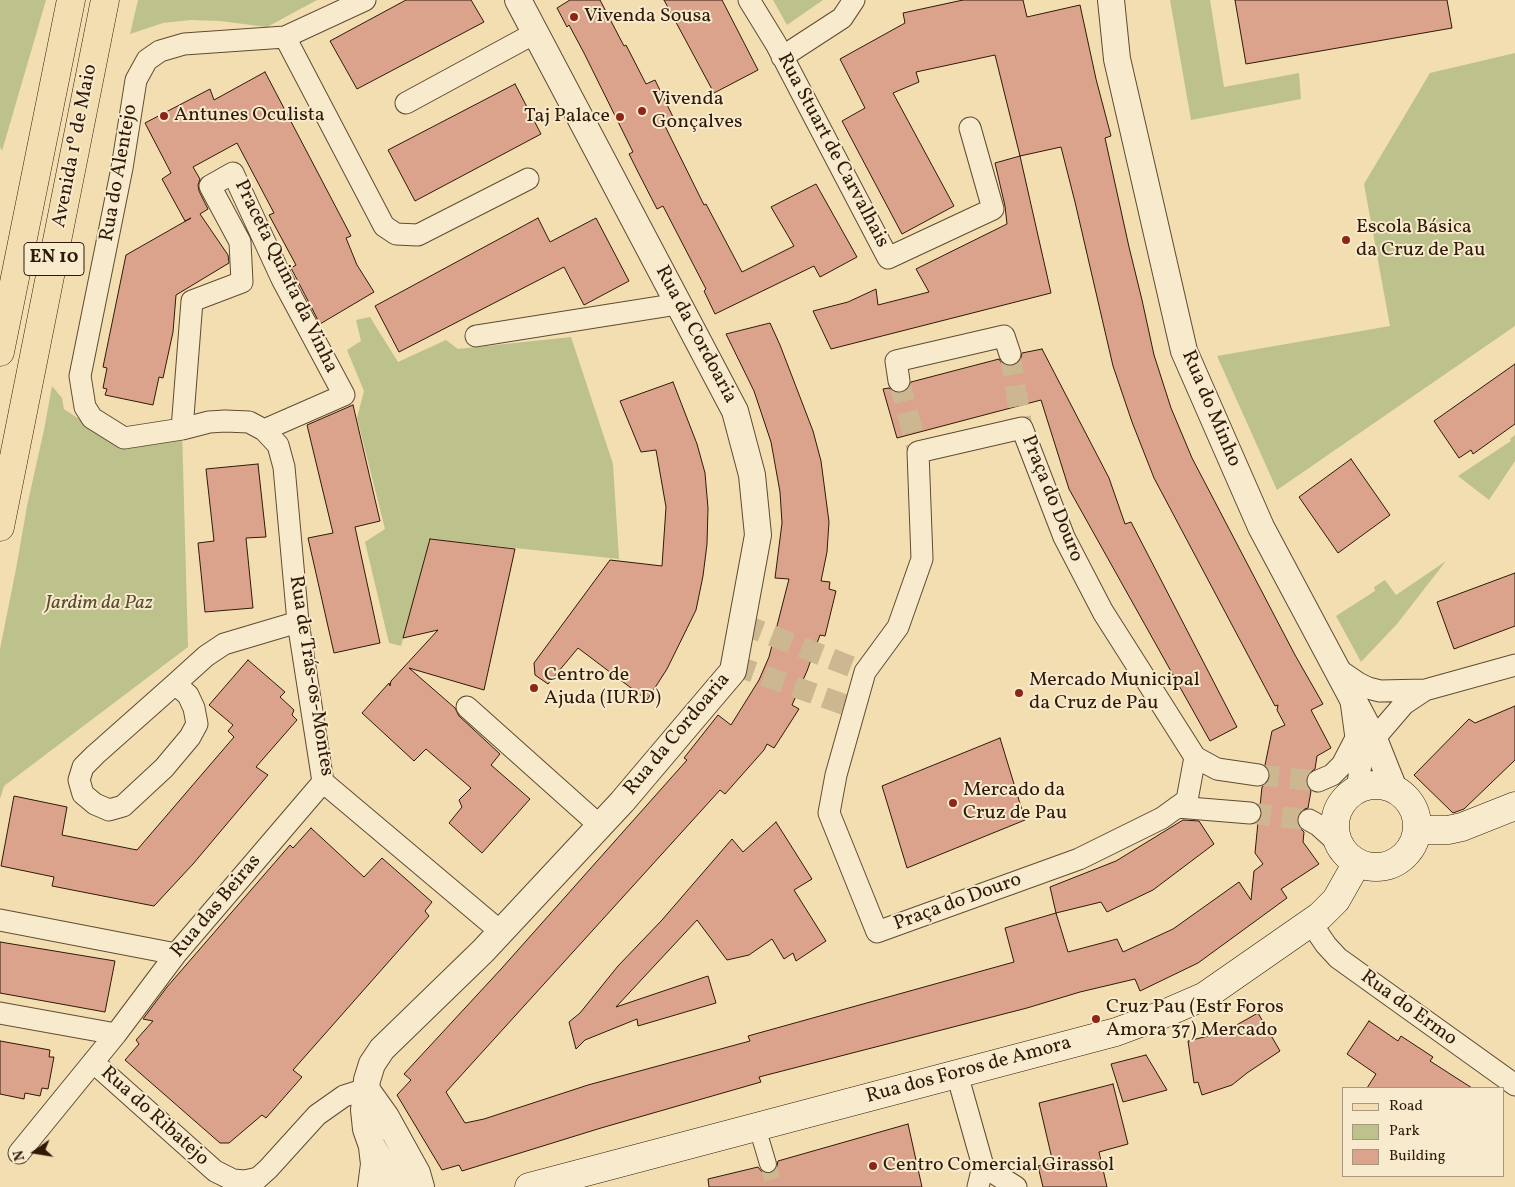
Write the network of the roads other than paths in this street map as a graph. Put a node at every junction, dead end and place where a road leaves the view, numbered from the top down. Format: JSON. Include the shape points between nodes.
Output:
{"nodes":[{"id":1,"x":71,"y":0,"type":"edge"},
{"id":2,"x":105,"y":0,"type":"edge"},
{"id":3,"x":365,"y":0,"type":"edge"},
{"id":4,"x":518,"y":0,"type":"edge"},
{"id":5,"x":749,"y":0,"type":"edge"},
{"id":6,"x":854,"y":0,"type":"edge"},
{"id":7,"x":1111,"y":0,"type":"edge"},
{"id":8,"x":536,"y":33,"type":"junction"},
{"id":9,"x":285,"y":37,"type":"junction"},
{"id":10,"x":782,"y":57,"type":"junction"},
{"id":11,"x":406,"y":103,"type":"dead end"},
{"id":12,"x":970,"y":128,"type":"dead end"},
{"id":13,"x":528,"y":179,"type":"dead end"},
{"id":14,"x":678,"y":304,"type":"junction"},
{"id":15,"x":476,"y":336,"type":"dead end"},
{"id":16,"x":0,"y":352,"type":"edge"},
{"id":17,"x":1010,"y":354,"type":"tunnel mouth"},
{"id":18,"x":899,"y":381,"type":"tunnel mouth"},
{"id":19,"x":182,"y":429,"type":"junction"},
{"id":20,"x":264,"y":430,"type":"junction"},
{"id":21,"x":0,"y":523,"type":"edge"},
{"id":22,"x":298,"y":622,"type":"junction"},
{"id":23,"x":1515,"y":665,"type":"edge"},
{"id":24,"x":1336,"y":667,"type":"junction"},
{"id":25,"x":175,"y":684,"type":"junction"},
{"id":26,"x":1425,"y":690,"type":"junction"},
{"id":27,"x":467,"y":707,"type":"dead end"},
{"id":28,"x":1365,"y":739,"type":"junction"},
{"id":29,"x":1194,"y":757,"type":"junction"},
{"id":30,"x":1258,"y":775,"type":"tunnel mouth"},
{"id":31,"x":1318,"y":781,"type":"tunnel mouth"},
{"id":32,"x":323,"y":782,"type":"junction"},
{"id":33,"x":1358,"y":789,"type":"junction"},
{"id":34,"x":1394,"y":789,"type":"junction"},
{"id":35,"x":1515,"y":806,"type":"edge"},
{"id":36,"x":1177,"y":807,"type":"junction"},
{"id":37,"x":1250,"y":813,"type":"tunnel mouth"},
{"id":38,"x":1308,"y":820,"type":"tunnel mouth"},
{"id":39,"x":599,"y":825,"type":"junction"},
{"id":40,"x":1416,"y":830,"type":"junction"},
{"id":41,"x":1338,"y":843,"type":"junction"},
{"id":42,"x":1357,"y":863,"type":"junction"},
{"id":43,"x":0,"y":920,"type":"edge"},
{"id":44,"x":1311,"y":922,"type":"junction"},
{"id":45,"x":500,"y":932,"type":"junction"},
{"id":46,"x":176,"y":954,"type":"junction"},
{"id":47,"x":0,"y":1013,"type":"edge"},
{"id":48,"x":116,"y":1034,"type":"junction"},
{"id":49,"x":93,"y":1062,"type":"junction"},
{"id":50,"x":957,"y":1074,"type":"junction"},
{"id":51,"x":1515,"y":1085,"type":"edge"},
{"id":52,"x":366,"y":1089,"type":"junction"},
{"id":53,"x":757,"y":1128,"type":"junction"},
{"id":54,"x":372,"y":1146,"type":"junction"},
{"id":55,"x":19,"y":1153,"type":"dead end"},
{"id":56,"x":768,"y":1164,"type":"tunnel mouth"},
{"id":57,"x":983,"y":1166,"type":"junction"},
{"id":58,"x":371,"y":1187,"type":"edge"},
{"id":59,"x":396,"y":1187,"type":"edge"},
{"id":60,"x":421,"y":1187,"type":"edge"},
{"id":61,"x":529,"y":1187,"type":"edge"},
{"id":62,"x":978,"y":1187,"type":"edge"},
{"id":63,"x":1016,"y":1187,"type":"edge"}],
"edges":[{"from":1,"to":16,"type":"main road","name":"Avenida 1º de Maio","number":"EN 10"},
{"from":2,"to":21,"type":"main road","name":"Avenida 1º de Maio","number":"EN 10"},
{"from":3,"to":9,"type":"street","name":"Rua do Alentejo"},
{"from":4,"to":8,"type":"street","name":"Rua da Cordoaria"},
{"from":5,"to":10,"type":"street","name":"Rua Stuart de Carvalhais"},
{"from":6,"to":10,"type":"street","via":[[842,18]]},
{"from":7,"to":24,"type":"street","name":"Rua do Minho","via":[[1117,59],[1184,351],[1261,527]]},
{"from":8,"to":11,"type":"street"},
{"from":8,"to":14,"type":"street","name":"Rua da Cordoaria"},
{"from":9,"to":13,"type":"street","via":[[384,226],[396,234],[418,235]]},
{"from":9,"to":19,"type":"street","name":"Rua do Alentejo","via":[[184,44],[160,51],[148,60],[136,80],[122,168],[80,376],[85,407],[92,418],[124,438]]},
{"from":10,"to":12,"type":"street","name":"Rua Stuart de Carvalhais","via":[[888,258],[994,209]]},
{"from":14,"to":15,"type":"street"},
{"from":14,"to":39,"type":"street","name":"Rua da Cordoaria","via":[[735,411],[752,475],[758,535],[733,671]]},
{"from":17,"to":18,"type":"street","via":[[1004,336],[896,361]]},
{"from":19,"to":20,"type":"street","via":[[225,421],[249,422]]},
{"from":19,"to":20,"type":"street","name":"Praceta Quinta da Vinha","via":[[192,301],[242,282],[240,242],[210,186],[233,173],[282,279],[344,395]]},
{"from":20,"to":22,"type":"street","name":"Rua de Trás-os-Montes","via":[[278,445],[284,467]]},
{"from":22,"to":25,"type":"street","via":[[224,644]]},
{"from":22,"to":32,"type":"street","name":"Rua de Trás-os-Montes"},
{"from":23,"to":26,"type":"street"},
{"from":24,"to":26,"type":"street","via":[[1368,688],[1380,691]]},
{"from":24,"to":28,"type":"street","name":"Rua do Minho"},
{"from":25,"to":25,"type":"street","via":[[83,767],[79,780],[83,794],[96,804],[109,810],[123,806],[164,768],[190,737],[197,724],[194,708],[188,695]]},
{"from":26,"to":28,"type":"street"},
{"from":27,"to":39,"type":"street"},
{"from":28,"to":31,"type":"street","via":[[1332,775]]},
{"from":28,"to":33,"type":"street"},
{"from":28,"to":34,"type":"street","name":"Rua do Minho"},
{"from":29,"to":30,"type":"street","via":[[1217,769]]},
{"from":29,"to":36,"type":"street","name":"Praça do Douro","via":[[1187,800]]},
{"from":29,"to":36,"type":"street","name":"Praça do Douro","via":[[1103,612],[1064,537],[1022,428],[918,452],[922,559],[898,627],[866,672],[836,775],[830,813],[877,932],[1079,859],[1162,818]]},
{"from":32,"to":45,"type":"street","name":"Rua de Trás-os-Montes"},
{"from":32,"to":46,"type":"street","name":"Rua das Beiras"},
{"from":33,"to":34,"type":"main road","via":[[1376,784]]},
{"from":33,"to":41,"type":"main road","via":[[1341,803],[1335,816]]},
{"from":34,"to":40,"type":"main road","via":[[1413,808]]},
{"from":35,"to":40,"type":"main road","via":[[1462,827]]},
{"from":36,"to":37,"type":"street"},
{"from":38,"to":41,"type":"street"},
{"from":39,"to":45,"type":"street","name":"Rua da Cordoaria"},
{"from":40,"to":42,"type":"main road","via":[[1413,843],[1396,862],[1383,866]]},
{"from":41,"to":42,"type":"main road"},
{"from":42,"to":44,"type":"main road","name":"Rua dos Foros de Amora","via":[[1336,900]]},
{"from":43,"to":46,"type":"street"},
{"from":44,"to":50,"type":"main road","name":"Rua dos Foros de Amora","via":[[1205,996],[1159,1016],[1116,1032]]},
{"from":44,"to":51,"type":"street","name":"Rua do Ermo","via":[[1338,958]]},
{"from":45,"to":52,"type":"street","name":"Rua da Cordoaria","via":[[382,1049],[372,1064]]},
{"from":46,"to":48,"type":"street","name":"Rua das Beiras"},
{"from":47,"to":48,"type":"street"},
{"from":48,"to":49,"type":"street","name":"Rua das Beiras"},
{"from":49,"to":52,"type":"street","name":"Rua do Ribatejo","via":[[216,1171],[233,1180],[258,1178],[317,1115],[344,1096]]},
{"from":49,"to":55,"type":"street","name":"Rua das Beiras"},
{"from":50,"to":53,"type":"main road","name":"Rua dos Foros de Amora"},
{"from":50,"to":57,"type":"street"},
{"from":52,"to":54,"type":"street","name":"Rua da Cordoaria","via":[[364,1110]]},
{"from":52,"to":60,"type":"street","via":[[386,1117],[417,1173]]},
{"from":53,"to":56,"type":"street"},
{"from":53,"to":61,"type":"main road","name":"Rua dos Foros de Amora"},
{"from":54,"to":58,"type":"street"},
{"from":54,"to":59,"type":"street"},
{"from":57,"to":62,"type":"street"},
{"from":57,"to":63,"type":"street"}]}
